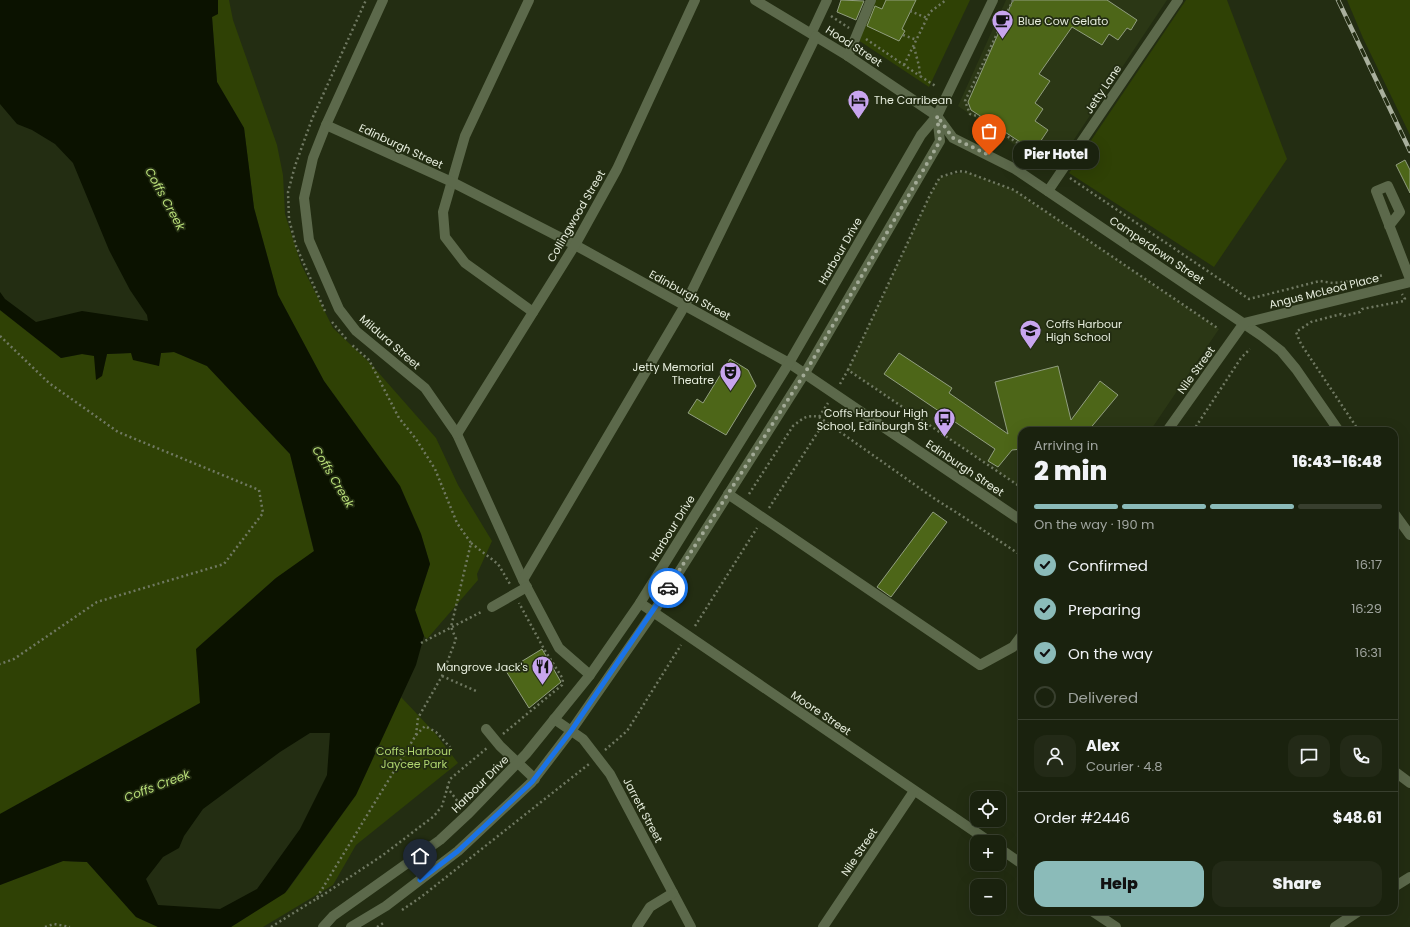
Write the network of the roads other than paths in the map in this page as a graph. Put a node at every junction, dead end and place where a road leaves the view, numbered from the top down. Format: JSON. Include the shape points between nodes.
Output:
{"nodes":[{"id":1,"x":383,"y":0,"type":"edge"},
{"id":2,"x":529,"y":0,"type":"edge"},
{"id":3,"x":695,"y":0,"type":"edge"},
{"id":4,"x":755,"y":0,"type":"edge"},
{"id":5,"x":827,"y":0,"type":"edge"},
{"id":6,"x":871,"y":0,"type":"edge"},
{"id":7,"x":993,"y":0,"type":"edge"},
{"id":8,"x":1178,"y":0,"type":"edge"},
{"id":9,"x":814,"y":34,"type":"junction"},
{"id":10,"x":848,"y":56,"type":"junction"},
{"id":11,"x":937,"y":116,"type":"junction"},
{"id":12,"x":326,"y":125,"type":"junction"},
{"id":13,"x":452,"y":182,"type":"junction"},
{"id":14,"x":1048,"y":191,"type":"junction"},
{"id":15,"x":1389,"y":226,"type":"dead end"},
{"id":16,"x":575,"y":244,"type":"junction"},
{"id":17,"x":1410,"y":281,"type":"edge"},
{"id":18,"x":684,"y":307,"type":"junction"},
{"id":19,"x":533,"y":312,"type":"junction"},
{"id":20,"x":1244,"y":323,"type":"junction"},
{"id":21,"x":789,"y":363,"type":"junction"},
{"id":22,"x":805,"y":373,"type":"junction"},
{"id":23,"x":1170,"y":427,"type":"edge"},
{"id":24,"x":1336,"y":427,"type":"edge"},
{"id":25,"x":457,"y":434,"type":"junction"},
{"id":26,"x":728,"y":494,"type":"junction"},
{"id":27,"x":1018,"y":518,"type":"edge"},
{"id":28,"x":1398,"y":518,"type":"edge"},
{"id":29,"x":1410,"y":535,"type":"edge"},
{"id":30,"x":525,"y":584,"type":"junction"},
{"id":31,"x":640,"y":603,"type":"junction"},
{"id":32,"x":492,"y":607,"type":"road end"},
{"id":33,"x":653,"y":613,"type":"junction"},
{"id":34,"x":1018,"y":640,"type":"edge"},
{"id":35,"x":590,"y":675,"type":"junction"},
{"id":36,"x":554,"y":719,"type":"junction"},
{"id":37,"x":486,"y":729,"type":"dead end"},
{"id":38,"x":571,"y":731,"type":"junction"},
{"id":39,"x":518,"y":763,"type":"junction"},
{"id":40,"x":1398,"y":774,"type":"edge"},
{"id":41,"x":534,"y":779,"type":"junction"},
{"id":42,"x":1410,"y":783,"type":"edge"},
{"id":43,"x":914,"y":791,"type":"junction"},
{"id":44,"x":980,"y":835,"type":"edge"},
{"id":45,"x":1006,"y":853,"type":"edge"},
{"id":46,"x":1018,"y":861,"type":"edge"},
{"id":47,"x":1410,"y":876,"type":"edge"},
{"id":48,"x":1398,"y":884,"type":"edge"},
{"id":49,"x":673,"y":893,"type":"junction"},
{"id":50,"x":1098,"y":915,"type":"edge"},
{"id":51,"x":1353,"y":915,"type":"edge"},
{"id":52,"x":323,"y":927,"type":"edge"},
{"id":53,"x":351,"y":927,"type":"edge"},
{"id":54,"x":637,"y":927,"type":"edge"},
{"id":55,"x":691,"y":927,"type":"edge"},
{"id":56,"x":823,"y":927,"type":"edge"},
{"id":57,"x":1116,"y":927,"type":"edge"},
{"id":58,"x":1335,"y":927,"type":"edge"}],
"edges":[{"from":1,"to":12,"type":"street","name":"Mildura Street"},
{"from":2,"to":13,"type":"street","via":[[465,136]]},
{"from":3,"to":16,"type":"street","name":"Collingwood Street","via":[[616,169]]},
{"from":4,"to":9,"type":"street","name":"Hood Street"},
{"from":5,"to":9,"type":"street"},
{"from":6,"to":10,"type":"street"},
{"from":7,"to":11,"type":"street","name":"Harbour Drive"},
{"from":8,"to":14,"type":"street","name":"Jetty Lane"},
{"from":9,"to":10,"type":"street","name":"Hood Street"},
{"from":9,"to":18,"type":"street"},
{"from":10,"to":11,"type":"street","name":"Hood Street"},
{"from":11,"to":14,"type":"street","name":"Camperdown Street","via":[[953,138],[1015,169]]},
{"from":11,"to":21,"type":"street","name":"Harbour Drive","via":[[921,135]]},
{"from":11,"to":22,"type":"street","via":[[940,141]]},
{"from":12,"to":13,"type":"street","name":"Edinburgh Street"},
{"from":12,"to":25,"type":"street","name":"Mildura Street","via":[[313,158],[304,198],[309,240],[339,309],[356,331],[425,388]]},
{"from":13,"to":16,"type":"street","name":"Edinburgh Street"},
{"from":13,"to":19,"type":"street","via":[[443,212],[445,237],[465,263]]},
{"from":14,"to":20,"type":"street","name":"Camperdown Street"},
{"from":15,"to":17,"type":"street"},
{"from":16,"to":18,"type":"street","name":"Edinburgh Street"},
{"from":16,"to":19,"type":"street","name":"Collingwood Street"},
{"from":17,"to":20,"type":"street","name":"Angus McLeod Place"},
{"from":18,"to":21,"type":"street","name":"Edinburgh Street"},
{"from":18,"to":30,"type":"street"},
{"from":19,"to":25,"type":"street","name":"Collingwood Street"},
{"from":20,"to":23,"type":"street","name":"Nile Street"},
{"from":20,"to":24,"type":"street","name":"Camperdown Street","via":[[1281,351]]},
{"from":21,"to":22,"type":"street","name":"Edinburgh Street"},
{"from":21,"to":31,"type":"street","name":"Harbour Drive"},
{"from":22,"to":26,"type":"street"},
{"from":22,"to":27,"type":"street","name":"Edinburgh Street"},
{"from":25,"to":30,"type":"street","name":"Mildura Street"},
{"from":26,"to":33,"type":"street"},
{"from":26,"to":34,"type":"street","via":[[980,665],[1013,647]]},
{"from":28,"to":29,"type":"street"},
{"from":30,"to":32,"type":"street","via":[[515,594]]},
{"from":30,"to":35,"type":"street","name":"Mildura Street","via":[[559,648]]},
{"from":31,"to":33,"type":"street","name":"Moore Street"},
{"from":31,"to":35,"type":"street","name":"Harbour Drive"},
{"from":33,"to":38,"type":"street"},
{"from":33,"to":43,"type":"street","name":"Moore Street"},
{"from":35,"to":36,"type":"street","name":"Harbour Drive"},
{"from":36,"to":38,"type":"street","name":"Jarrett Street"},
{"from":36,"to":39,"type":"street","name":"Harbour Drive"},
{"from":37,"to":39,"type":"street"},
{"from":38,"to":41,"type":"street"},
{"from":38,"to":49,"type":"street","name":"Jarrett Street","via":[[583,739],[610,774]]},
{"from":39,"to":41,"type":"street"},
{"from":39,"to":52,"type":"street","name":"Harbour Drive","via":[[440,840],[332,916]]},
{"from":40,"to":42,"type":"street"},
{"from":41,"to":53,"type":"street","via":[[458,851],[386,906]]},
{"from":43,"to":44,"type":"street","name":"Moore Street"},
{"from":43,"to":56,"type":"street","name":"Nile Street"},
{"from":45,"to":46,"type":"street"},
{"from":47,"to":48,"type":"street"},
{"from":49,"to":54,"type":"street","via":[[650,908]]},
{"from":49,"to":55,"type":"street","name":"Jarrett Street"},
{"from":50,"to":57,"type":"street"},
{"from":51,"to":58,"type":"street"}]}
